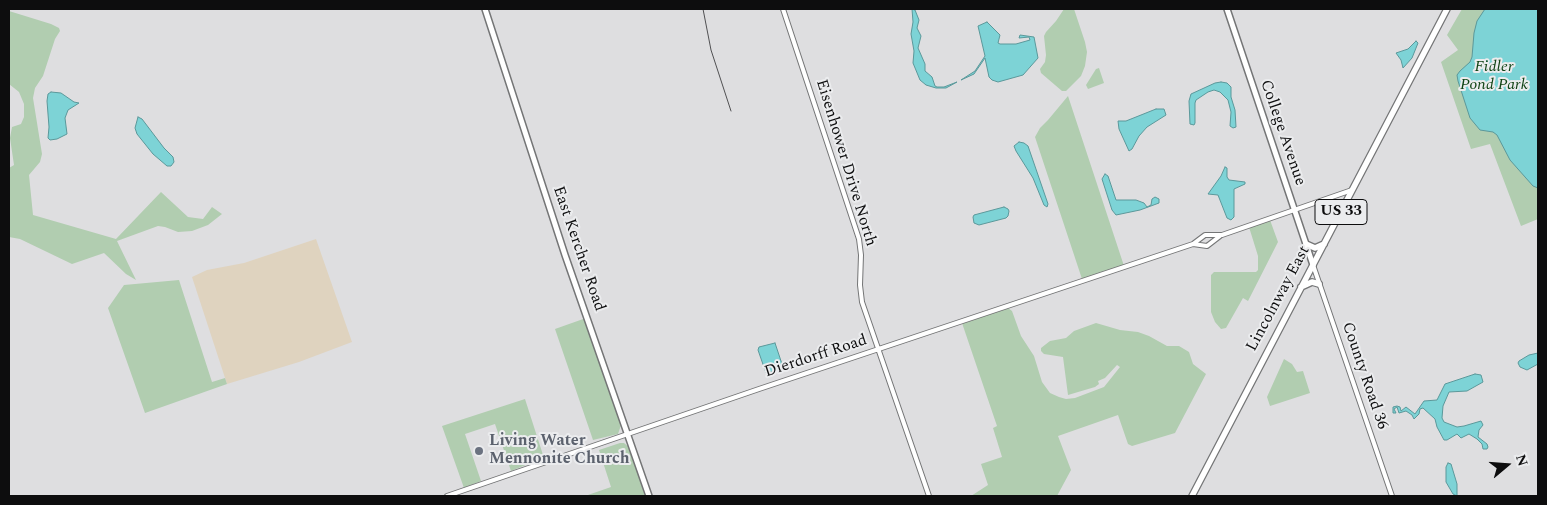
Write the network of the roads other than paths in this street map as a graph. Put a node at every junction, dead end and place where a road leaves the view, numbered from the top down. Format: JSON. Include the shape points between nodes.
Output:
{"nodes":[{"id":1,"x":485,"y":9,"type":"edge"},
{"id":2,"x":783,"y":9,"type":"edge"},
{"id":3,"x":1227,"y":9,"type":"edge"},
{"id":4,"x":1446,"y":9,"type":"edge"},
{"id":5,"x":1352,"y":190,"type":"junction"},
{"id":6,"x":1295,"y":210,"type":"junction"},
{"id":7,"x":1208,"y":235,"type":"junction"},
{"id":8,"x":1222,"y":235,"type":"junction"},
{"id":9,"x":1201,"y":238,"type":"junction"},
{"id":10,"x":1211,"y":242,"type":"junction"},
{"id":11,"x":1193,"y":244,"type":"junction"},
{"id":12,"x":1306,"y":244,"type":"junction"},
{"id":13,"x":1324,"y":244,"type":"junction"},
{"id":14,"x":1203,"y":245,"type":"junction"},
{"id":15,"x":1313,"y":265,"type":"junction"},
{"id":16,"x":1319,"y":284,"type":"junction"},
{"id":17,"x":1301,"y":287,"type":"junction"},
{"id":18,"x":878,"y":350,"type":"junction"},
{"id":19,"x":628,"y":434,"type":"junction"},
{"id":20,"x":447,"y":496,"type":"edge"},
{"id":21,"x":649,"y":496,"type":"edge"},
{"id":22,"x":929,"y":496,"type":"edge"},
{"id":23,"x":1192,"y":496,"type":"edge"},
{"id":24,"x":1392,"y":496,"type":"edge"}],
"edges":[{"from":1,"to":19,"type":"main road","name":"East Kercher Road"},
{"from":2,"to":18,"type":"street","name":"Eisenhower Drive North","via":[[859,239],[860,293]]},
{"from":3,"to":6,"type":"main road","name":"College Avenue"},
{"from":4,"to":5,"type":"highway","name":"Lincolnway East","number":"US 33"},
{"from":5,"to":6,"type":"street","name":"Dierdorff Road"},
{"from":5,"to":13,"type":"highway","name":"Lincolnway East","number":"US 33"},
{"from":6,"to":8,"type":"street","name":"Dierdorff Road"},
{"from":6,"to":12,"type":"main road","name":"College Avenue"},
{"from":7,"to":8,"type":"street","name":"Dierdorff Road"},
{"from":7,"to":9,"type":"street","name":"Dierdorff Road"},
{"from":7,"to":10,"type":"street"},
{"from":8,"to":10,"type":"street","name":"Dierdorff Road"},
{"from":9,"to":11,"type":"street","name":"Dierdorff Road"},
{"from":9,"to":14,"type":"street"},
{"from":10,"to":14,"type":"street","name":"Dierdorff Road"},
{"from":11,"to":14,"type":"street","name":"Dierdorff Road"},
{"from":11,"to":18,"type":"street","name":"Dierdorff Road"},
{"from":12,"to":13,"type":"highway","via":[[1315,248]]},
{"from":12,"to":15,"type":"main road","name":"College Avenue"},
{"from":13,"to":15,"type":"highway","name":"Lincolnway East","number":"US 33"},
{"from":15,"to":16,"type":"street","name":"County Road 36"},
{"from":15,"to":17,"type":"highway","name":"Lincolnway East","number":"US 33"},
{"from":16,"to":17,"type":"highway","via":[[1312,282]]},
{"from":16,"to":24,"type":"street","name":"County Road 36"},
{"from":17,"to":23,"type":"highway","name":"Lincolnway East","number":"US 33"},
{"from":18,"to":19,"type":"street","name":"Dierdorff Road"},
{"from":18,"to":22,"type":"street","name":"Eisenhower Drive North"},
{"from":19,"to":20,"type":"street","name":"Dierdorff Road"},
{"from":19,"to":21,"type":"main road","name":"East Kercher Road"}]}
